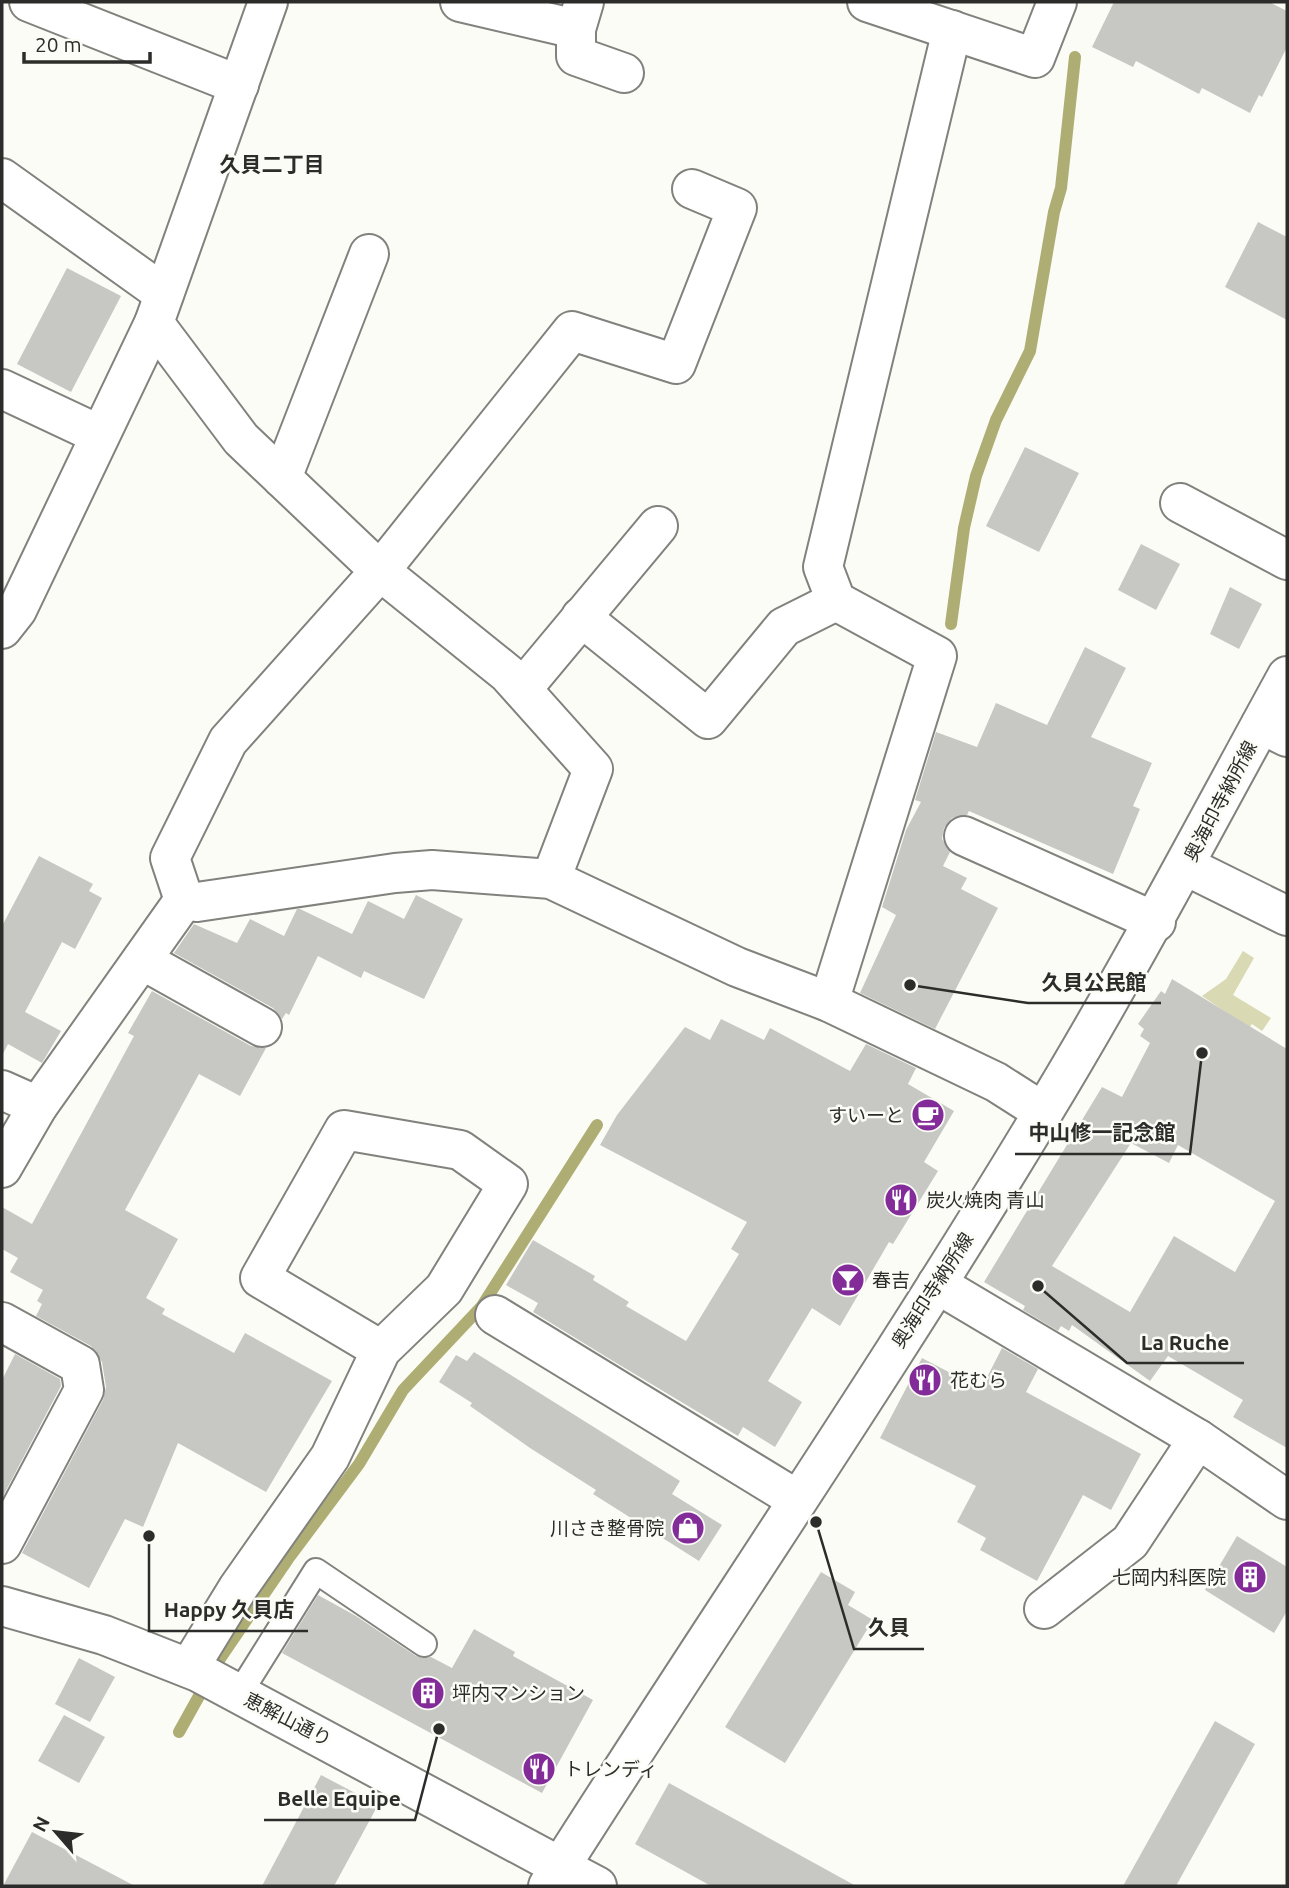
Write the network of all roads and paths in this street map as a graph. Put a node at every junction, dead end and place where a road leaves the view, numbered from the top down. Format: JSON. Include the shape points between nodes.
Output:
{"nodes":[{"id":1,"x":29,"y":2,"type":"edge"},
{"id":2,"x":268,"y":2,"type":"edge"},
{"id":3,"x":460,"y":2,"type":"edge"},
{"id":4,"x":867,"y":2,"type":"edge"},
{"id":5,"x":1056,"y":2,"type":"edge"},
{"id":6,"x":580,"y":15,"type":"edge"},
{"id":7,"x":952,"y":30,"type":"junction"},
{"id":8,"x":624,"y":73,"type":"dead end"},
{"id":9,"x":239,"y":85,"type":"junction"},
{"id":10,"x":2,"y":178,"type":"edge"},
{"id":11,"x":692,"y":188,"type":"dead end"},
{"id":12,"x":369,"y":254,"type":"dead end"},
{"id":13,"x":159,"y":309,"type":"junction"},
{"id":14,"x":2,"y":388,"type":"edge"},
{"id":15,"x":100,"y":435,"type":"junction"},
{"id":16,"x":282,"y":478,"type":"junction"},
{"id":17,"x":1180,"y":503,"type":"dead end"},
{"id":18,"x":658,"y":526,"type":"dead end"},
{"id":19,"x":1287,"y":560,"type":"edge"},
{"id":20,"x":380,"y":571,"type":"junction"},
{"id":21,"x":836,"y":601,"type":"junction"},
{"id":22,"x":581,"y":617,"type":"junction"},
{"id":23,"x":2,"y":629,"type":"edge"},
{"id":24,"x":1287,"y":676,"type":"edge"},
{"id":25,"x":522,"y":689,"type":"junction"},
{"id":26,"x":1274,"y":731,"type":"edge"},
{"id":27,"x":964,"y":836,"type":"dead end"},
{"id":28,"x":1186,"y":866,"type":"junction"},
{"id":29,"x":551,"y":879,"type":"junction"},
{"id":30,"x":184,"y":900,"type":"junction"},
{"id":31,"x":1287,"y":916,"type":"edge"},
{"id":32,"x":1156,"y":922,"type":"junction"},
{"id":33,"x":142,"y":960,"type":"junction"},
{"id":34,"x":829,"y":1002,"type":"junction"},
{"id":35,"x":262,"y":1027,"type":"dead end"},
{"id":36,"x":2,"y":1090,"type":"edge"},
{"id":37,"x":38,"y":1106,"type":"junction"},
{"id":38,"x":1044,"y":1112,"type":"junction"},
{"id":39,"x":2,"y":1168,"type":"edge"},
{"id":40,"x":937,"y":1284,"type":"junction"},
{"id":41,"x":495,"y":1315,"type":"dead end"},
{"id":42,"x":2,"y":1322,"type":"edge"},
{"id":43,"x":381,"y":1350,"type":"junction"},
{"id":44,"x":1198,"y":1438,"type":"junction"},
{"id":45,"x":796,"y":1499,"type":"junction"},
{"id":46,"x":1287,"y":1500,"type":"edge"},
{"id":47,"x":2,"y":1544,"type":"edge"},
{"id":48,"x":2,"y":1606,"type":"edge"},
{"id":49,"x":1044,"y":1609,"type":"dead end"},
{"id":50,"x":424,"y":1644,"type":"dead end"},
{"id":51,"x":212,"y":1680,"type":"junction"},
{"id":52,"x":554,"y":1877,"type":"edge"},
{"id":53,"x":597,"y":1886,"type":"edge"}],
"edges":[{"from":1,"to":9,"type":"street"},
{"from":2,"to":9,"type":"street"},
{"from":3,"to":6,"type":"street"},
{"from":4,"to":7,"type":"street"},
{"from":5,"to":7,"type":"street","via":[[1035,58]]},
{"from":6,"to":8,"type":"street","via":[[576,56]]},
{"from":7,"to":21,"type":"street","via":[[823,567]]},
{"from":9,"to":13,"type":"street"},
{"from":10,"to":13,"type":"street"},
{"from":11,"to":20,"type":"street","via":[[737,208],[676,364],[572,331]]},
{"from":12,"to":16,"type":"street"},
{"from":13,"to":15,"type":"street"},
{"from":13,"to":16,"type":"street","via":[[241,439]]},
{"from":14,"to":15,"type":"street"},
{"from":15,"to":23,"type":"street","via":[[17,610]]},
{"from":16,"to":20,"type":"street"},
{"from":17,"to":19,"type":"street"},
{"from":18,"to":22,"type":"street"},
{"from":20,"to":25,"type":"street"},
{"from":20,"to":30,"type":"street","via":[[228,741],[170,858]]},
{"from":21,"to":22,"type":"street","via":[[784,627],[708,719]]},
{"from":21,"to":34,"type":"street","via":[[937,656]]},
{"from":22,"to":25,"type":"street"},
{"from":24,"to":26,"type":"street","name":"奥海印寺納所線"},
{"from":25,"to":29,"type":"street","via":[[593,769]]},
{"from":26,"to":28,"type":"street","name":"奥海印寺納所線"},
{"from":27,"to":32,"type":"street"},
{"from":28,"to":31,"type":"street"},
{"from":28,"to":32,"type":"street","name":"奥海印寺納所線"},
{"from":29,"to":30,"type":"street","via":[[419,871],[197,902]]},
{"from":29,"to":34,"type":"street","via":[[737,967]]},
{"from":30,"to":33,"type":"street"},
{"from":32,"to":38,"type":"street","name":"奥海印寺納所線"},
{"from":33,"to":35,"type":"street"},
{"from":33,"to":37,"type":"street"},
{"from":34,"to":38,"type":"street","via":[[996,1082]]},
{"from":36,"to":37,"type":"street"},
{"from":37,"to":39,"type":"street"},
{"from":38,"to":40,"type":"street","name":"奥海印寺納所線"},
{"from":40,"to":44,"type":"street"},
{"from":40,"to":45,"type":"street","name":"奥海印寺納所線"},
{"from":41,"to":45,"type":"street"},
{"from":42,"to":47,"type":"street","via":[[80,1365],[84,1390]]},
{"from":43,"to":43,"type":"street","via":[[444,1289],[508,1184],[460,1150],[344,1130],[260,1278]]},
{"from":43,"to":51,"type":"street","via":[[330,1457],[238,1588]]},
{"from":44,"to":46,"type":"street"},
{"from":44,"to":49,"type":"street","via":[[1129,1542]]},
{"from":45,"to":52,"type":"street","name":"奥海印寺納所線"},
{"from":48,"to":51,"type":"street","name":"恵解山通り","via":[[104,1635]]},
{"from":50,"to":51,"type":"lane","via":[[316,1571]]},
{"from":51,"to":52,"type":"street","name":"恵解山通り"},
{"from":52,"to":53,"type":"street","name":"恵解山通り"}]}
